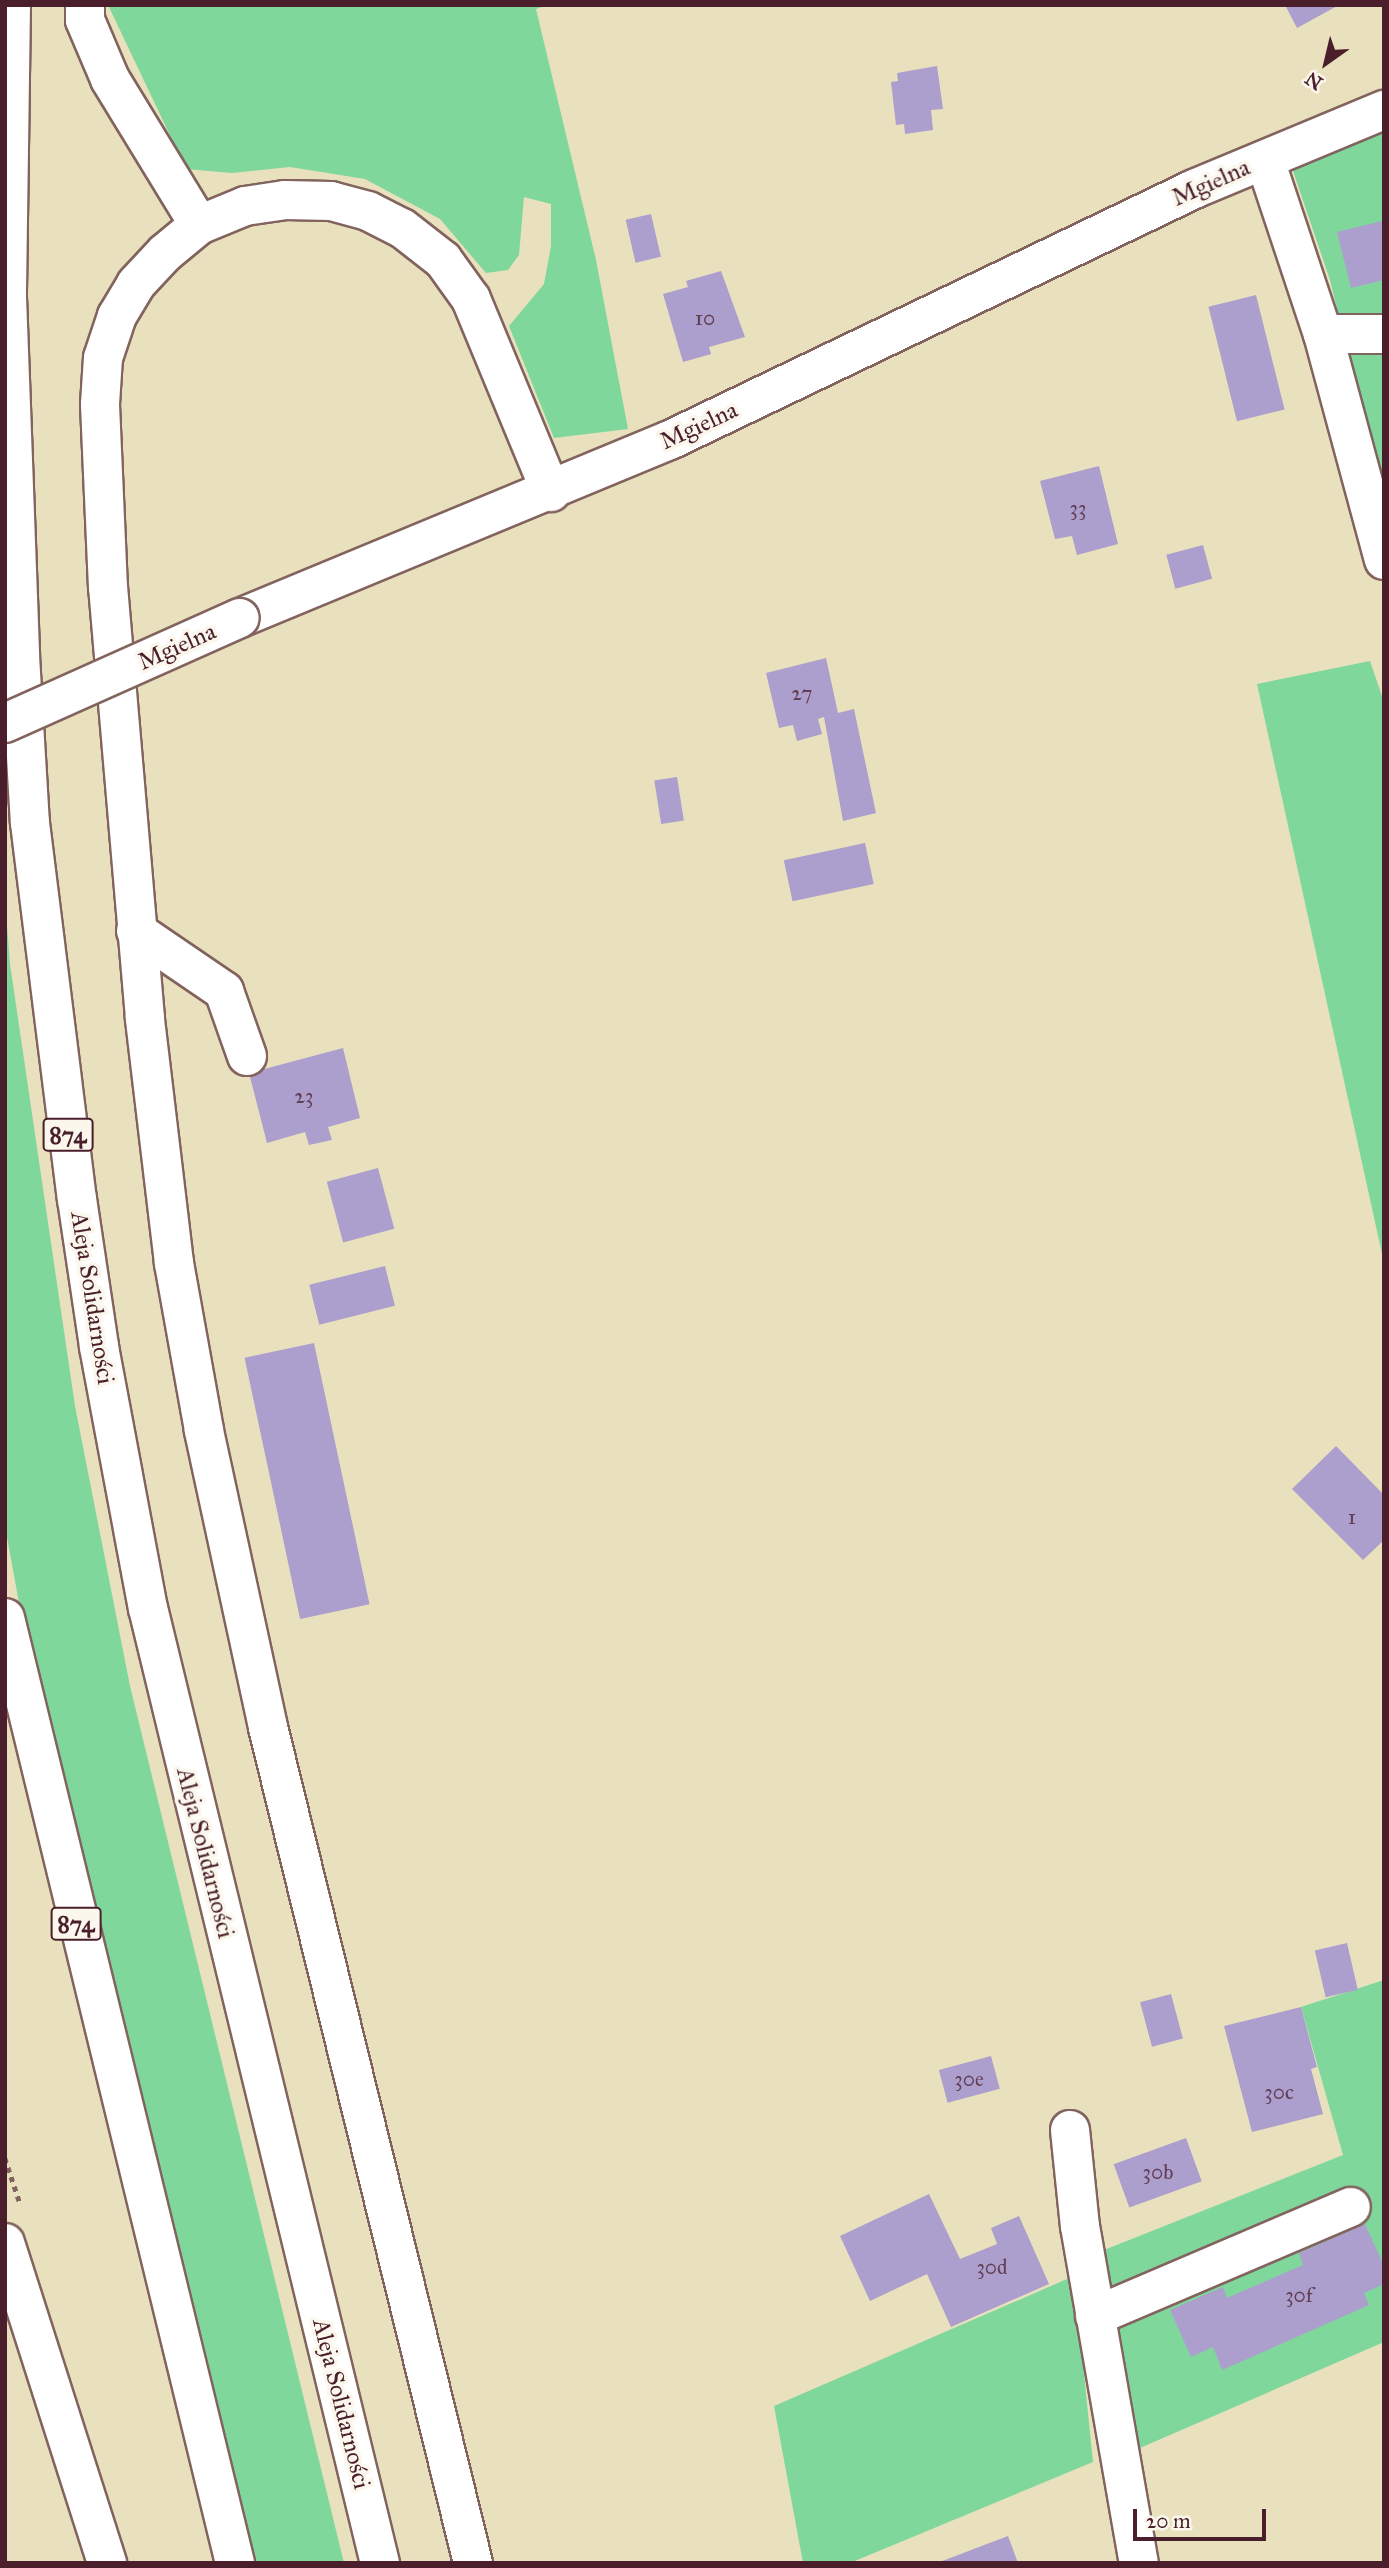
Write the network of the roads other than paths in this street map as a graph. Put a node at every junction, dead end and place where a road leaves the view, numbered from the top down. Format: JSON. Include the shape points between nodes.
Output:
{"nodes":[{"id":1,"x":11,"y":5,"type":"edge"},
{"id":2,"x":85,"y":5,"type":"edge"},
{"id":3,"x":1384,"y":110,"type":"edge"},
{"id":4,"x":1265,"y":160,"type":"junction"},
{"id":5,"x":199,"y":225,"type":"junction"},
{"id":6,"x":1323,"y":334,"type":"junction"},
{"id":7,"x":1384,"y":334,"type":"edge"},
{"id":8,"x":551,"y":492,"type":"junction"},
{"id":9,"x":1384,"y":560,"type":"edge"},
{"id":10,"x":5,"y":723,"type":"edge"},
{"id":11,"x":136,"y":931,"type":"junction"},
{"id":12,"x":247,"y":1055,"type":"dead end"},
{"id":13,"x":5,"y":1618,"type":"edge"},
{"id":14,"x":1070,"y":2130,"type":"dead end"},
{"id":15,"x":1351,"y":2207,"type":"dead end"},
{"id":16,"x":5,"y":2244,"type":"edge"},
{"id":17,"x":1095,"y":2316,"type":"junction"},
{"id":18,"x":107,"y":2563,"type":"edge"},
{"id":19,"x":235,"y":2563,"type":"edge"},
{"id":20,"x":380,"y":2563,"type":"edge"},
{"id":21,"x":473,"y":2563,"type":"edge"},
{"id":22,"x":1139,"y":2563,"type":"edge"}],
"edges":[{"from":1,"to":20,"type":"street","name":"Aleja Solidarności","number":"874","via":[[7,297],[18,628],[30,822],[77,1199],[99,1348],[151,1622]]},
{"from":2,"to":5,"type":"street","via":[[85,20],[110,79]]},
{"from":3,"to":4,"type":"street","name":"Mgielna"},
{"from":4,"to":6,"type":"street"},
{"from":4,"to":8,"type":"street","name":"Mgielna"},
{"from":5,"to":8,"type":"street","via":[[245,206],[285,200],[331,201],[368,211],[402,228],[443,260],[471,299]]},
{"from":5,"to":11,"type":"street","via":[[136,284],[117,316],[103,358],[100,404],[108,588]]},
{"from":6,"to":7,"type":"street"},
{"from":6,"to":9,"type":"street"},
{"from":8,"to":10,"type":"street","name":"Mgielna","bridge":true,"via":[[240,618]]},
{"from":11,"to":12,"type":"street","via":[[224,991]]},
{"from":11,"to":21,"type":"street","via":[[174,1263],[209,1457],[268,1727]]},
{"from":13,"to":19,"type":"street","number":"874"},
{"from":14,"to":17,"type":"street"},
{"from":15,"to":17,"type":"street"},
{"from":16,"to":18,"type":"street"},
{"from":17,"to":22,"type":"street"}]}
